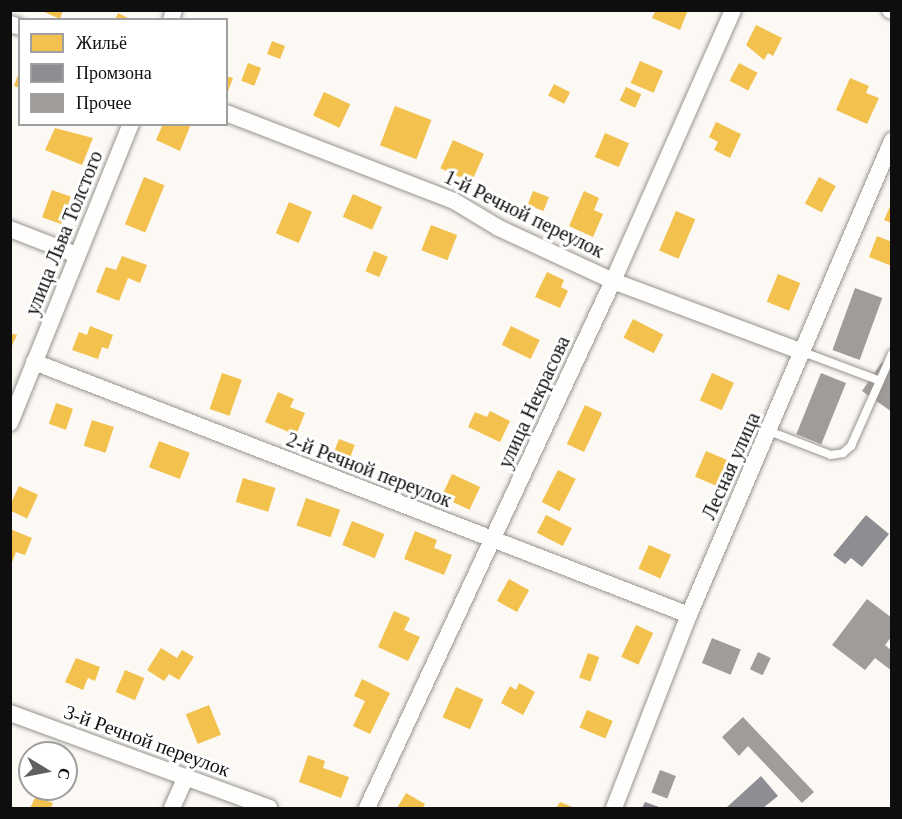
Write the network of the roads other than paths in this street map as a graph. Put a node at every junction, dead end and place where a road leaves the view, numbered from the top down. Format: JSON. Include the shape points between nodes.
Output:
{"nodes":[{"id":1,"x":733,"y":10,"type":"edge"},
{"id":2,"x":228,"y":114,"type":"edge"},
{"id":3,"x":130,"y":126,"type":"edge"},
{"id":4,"x":891,"y":141,"type":"edge"},
{"id":5,"x":10,"y":229,"type":"edge"},
{"id":6,"x":77,"y":255,"type":"junction"},
{"id":7,"x":613,"y":281,"type":"junction"},
{"id":8,"x":803,"y":352,"type":"junction"},
{"id":9,"x":891,"y":354,"type":"edge"},
{"id":10,"x":34,"y":362,"type":"junction"},
{"id":11,"x":880,"y":381,"type":"junction"},
{"id":12,"x":17,"y":387,"type":"edge"},
{"id":13,"x":10,"y":423,"type":"edge"},
{"id":14,"x":769,"y":431,"type":"junction"},
{"id":15,"x":494,"y":541,"type":"junction"},
{"id":16,"x":689,"y":615,"type":"junction"},
{"id":17,"x":10,"y":714,"type":"edge"},
{"id":18,"x":186,"y":777,"type":"junction"},
{"id":19,"x":172,"y":808,"type":"edge"},
{"id":20,"x":269,"y":808,"type":"edge"},
{"id":21,"x":367,"y":808,"type":"edge"},
{"id":22,"x":614,"y":808,"type":"edge"}],
"edges":[{"from":1,"to":7,"type":"street","name":"улица Некрасова"},
{"from":2,"to":7,"type":"street","name":"1-й Речной переулок","via":[[454,201],[499,228]]},
{"from":3,"to":6,"type":"street","name":"улица Льва Толстого"},
{"from":4,"to":8,"type":"street","name":"Лесная улица"},
{"from":5,"to":6,"type":"street"},
{"from":6,"to":10,"type":"street","name":"улица Льва Толстого"},
{"from":7,"to":8,"type":"street","name":"1-й Речной переулок"},
{"from":7,"to":15,"type":"street","name":"улица Некрасова"},
{"from":8,"to":11,"type":"lane"},
{"from":8,"to":14,"type":"street","name":"Лесная улица"},
{"from":9,"to":11,"type":"lane"},
{"from":10,"to":12,"type":"street","name":"улица Льва Толстого"},
{"from":10,"to":15,"type":"street","name":"2-й Речной переулок"},
{"from":11,"to":14,"type":"lane","via":[[851,446],[843,453],[831,455]]},
{"from":12,"to":13,"type":"street","name":"улица Льва Толстого"},
{"from":14,"to":16,"type":"street","name":"Лесная улица"},
{"from":15,"to":16,"type":"street","name":"2-й Речной переулок"},
{"from":15,"to":21,"type":"street","name":"улица Некрасова"},
{"from":16,"to":22,"type":"street","name":"Лесная улица"},
{"from":17,"to":18,"type":"street","name":"3-й Речной переулок"},
{"from":18,"to":19,"type":"street"},
{"from":18,"to":20,"type":"street","name":"3-й Речной переулок"}]}
